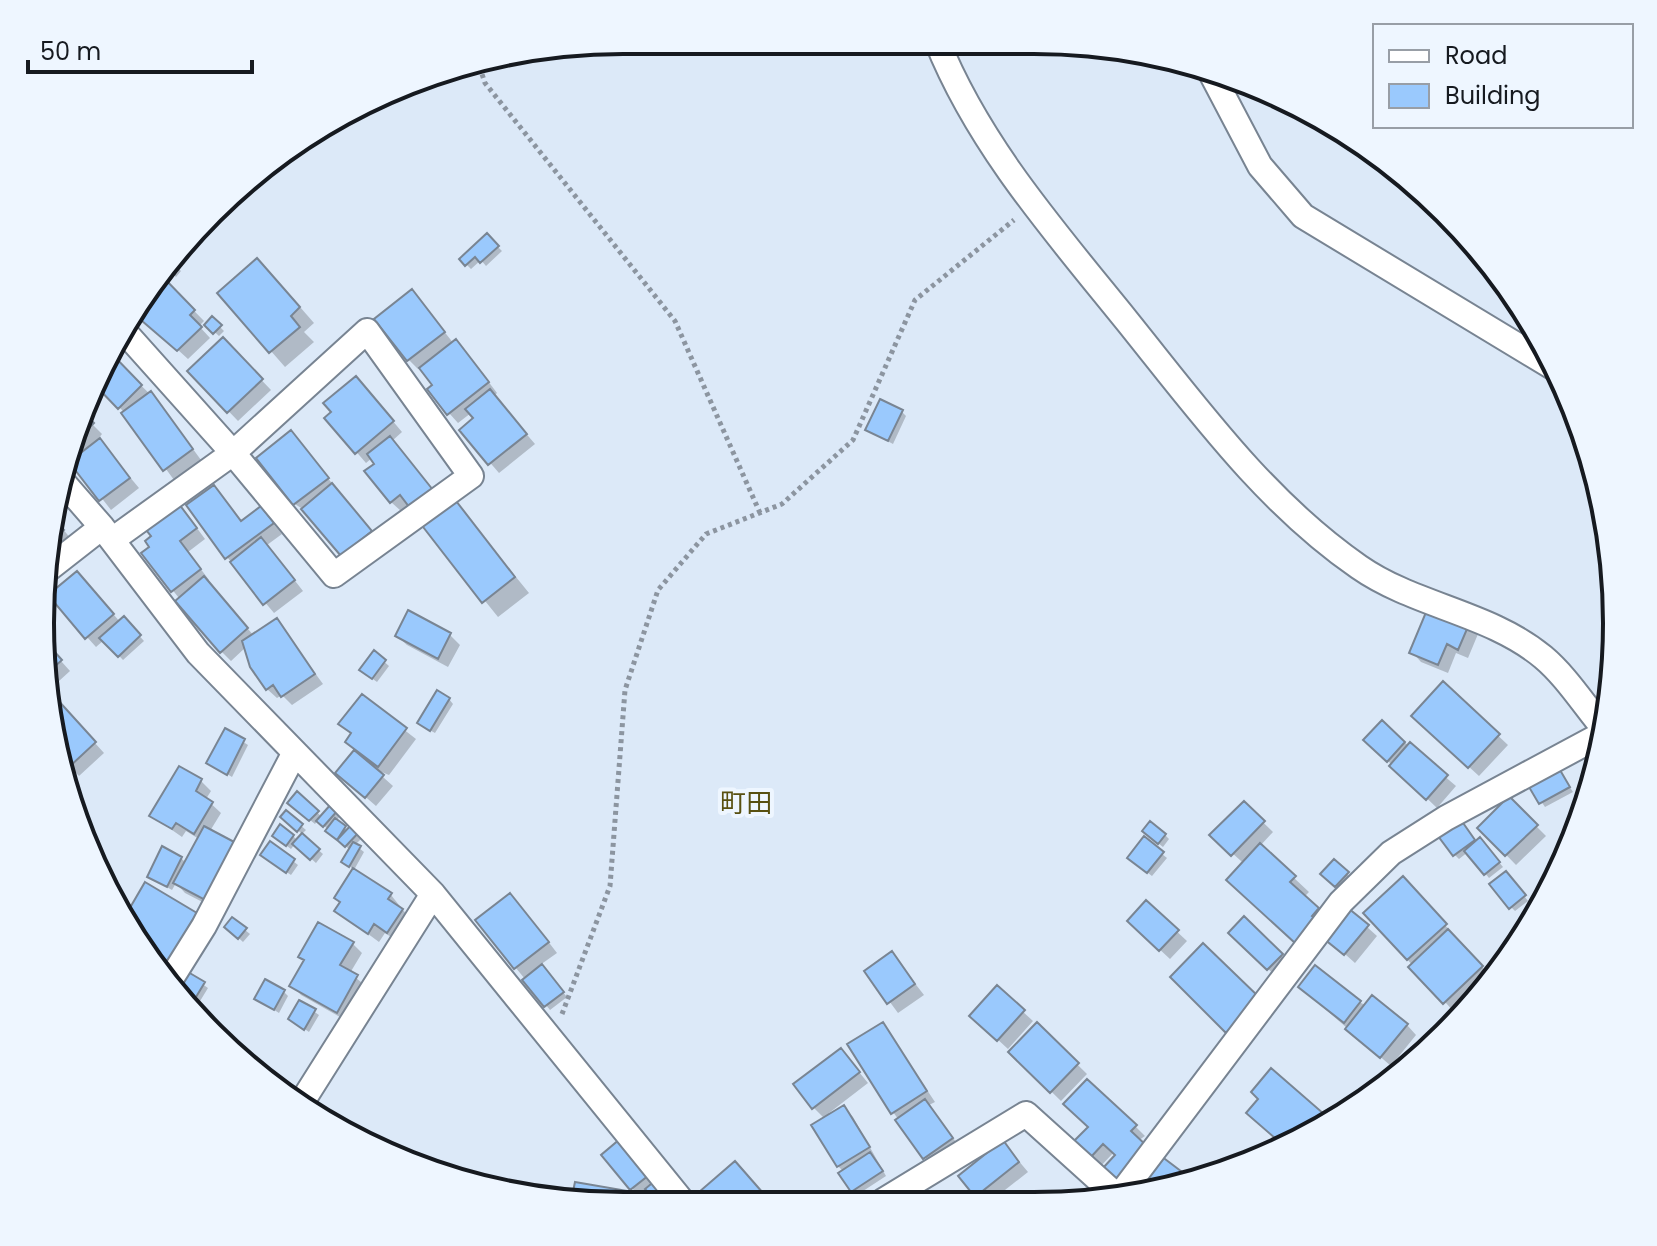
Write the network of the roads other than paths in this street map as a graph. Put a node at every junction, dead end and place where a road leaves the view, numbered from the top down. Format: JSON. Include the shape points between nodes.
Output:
{"nodes":[{"id":1,"x":942,"y":54,"type":"edge"},
{"id":2,"x":1217,"y":84,"type":"edge"},
{"id":3,"x":130,"y":338,"type":"edge"},
{"id":4,"x":1537,"y":357,"type":"edge"},
{"id":5,"x":233,"y":453,"type":"junction"},
{"id":6,"x":70,"y":490,"type":"edge"},
{"id":7,"x":107,"y":533,"type":"junction"},
{"id":8,"x":57,"y":564,"type":"edge"},
{"id":9,"x":1595,"y":718,"type":"edge"},
{"id":10,"x":1591,"y":740,"type":"edge"},
{"id":11,"x":294,"y":754,"type":"junction"},
{"id":12,"x":433,"y":894,"type":"junction"},
{"id":13,"x":175,"y":973,"type":"edge"},
{"id":14,"x":306,"y":1095,"type":"edge"},
{"id":15,"x":1128,"y":1184,"type":"edge"},
{"id":16,"x":1105,"y":1187,"type":"edge"},
{"id":17,"x":675,"y":1192,"type":"edge"},
{"id":18,"x":898,"y":1192,"type":"edge"}],
"edges":[{"from":1,"to":9,"type":"street","via":[[955,87],[1033,205],[1229,448],[1298,520],[1360,568],[1410,596],[1485,623],[1543,657]]},
{"from":2,"to":4,"type":"street","via":[[1260,166],[1303,216]]},
{"from":3,"to":5,"type":"street"},
{"from":5,"to":5,"type":"street","via":[[367,331],[471,476],[334,575]]},
{"from":5,"to":7,"type":"street"},
{"from":6,"to":7,"type":"street"},
{"from":7,"to":8,"type":"street"},
{"from":7,"to":11,"type":"street","via":[[198,653]]},
{"from":10,"to":15,"type":"street","via":[[1391,853],[1341,902]]},
{"from":11,"to":12,"type":"street"},
{"from":11,"to":13,"type":"street"},
{"from":12,"to":14,"type":"street"},
{"from":12,"to":17,"type":"street"},
{"from":16,"to":18,"type":"street","via":[[1026,1114]]}]}
